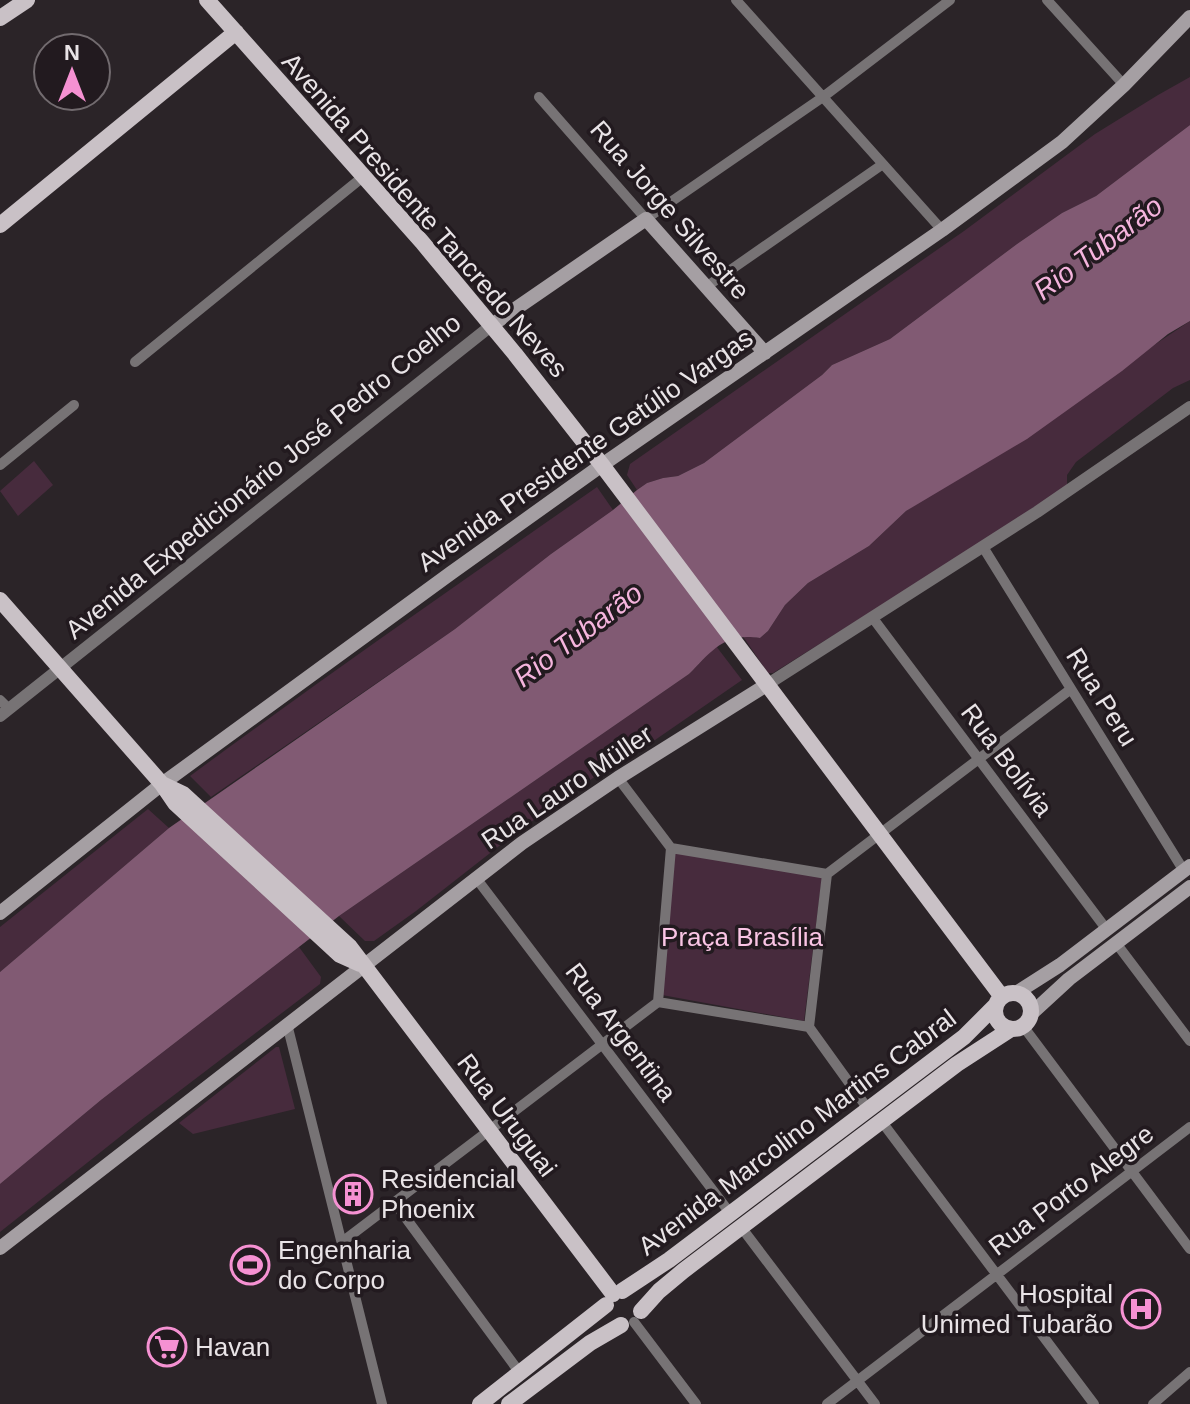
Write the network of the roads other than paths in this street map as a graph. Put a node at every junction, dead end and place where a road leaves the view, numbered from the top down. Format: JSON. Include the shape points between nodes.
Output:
{"nodes":[{"id":1,"x":27,"y":0,"type":"edge"},
{"id":2,"x":207,"y":0,"type":"edge"},
{"id":3,"x":736,"y":0,"type":"edge"},
{"id":4,"x":950,"y":0,"type":"edge"},
{"id":5,"x":1047,"y":0,"type":"edge"},
{"id":6,"x":1190,"y":17,"type":"edge"},
{"id":7,"x":0,"y":18,"type":"edge"},
{"id":8,"x":236,"y":32,"type":"junction"},
{"id":9,"x":1124,"y":85,"type":"junction"},
{"id":10,"x":539,"y":97,"type":"dead end"},
{"id":11,"x":823,"y":97,"type":"junction"},
{"id":12,"x":883,"y":164,"type":"junction"},
{"id":13,"x":364,"y":176,"type":"junction"},
{"id":14,"x":646,"y":219,"type":"junction"},
{"id":15,"x":0,"y":225,"type":"edge"},
{"id":16,"x":942,"y":230,"type":"junction"},
{"id":17,"x":706,"y":287,"type":"junction"},
{"id":18,"x":492,"y":325,"type":"junction"},
{"id":19,"x":765,"y":353,"type":"junction"},
{"id":20,"x":135,"y":362,"type":"dead end"},
{"id":21,"x":74,"y":405,"type":"dead end"},
{"id":22,"x":1190,"y":407,"type":"edge"},
{"id":23,"x":0,"y":465,"type":"edge"},
{"id":24,"x":606,"y":471,"type":"junction"},
{"id":25,"x":983,"y":547,"type":"junction"},
{"id":26,"x":0,"y":600,"type":"edge"},
{"id":27,"x":872,"y":617,"type":"junction"},
{"id":28,"x":60,"y":668,"type":"junction"},
{"id":29,"x":768,"y":684,"type":"junction"},
{"id":30,"x":1071,"y":689,"type":"junction"},
{"id":31,"x":3,"y":708,"type":"edge"},
{"id":32,"x":978,"y":759,"type":"junction"},
{"id":33,"x":618,"y":778,"type":"junction"},
{"id":34,"x":162,"y":784,"type":"junction"},
{"id":35,"x":880,"y":834,"type":"junction"},
{"id":36,"x":671,"y":848,"type":"junction"},
{"id":37,"x":1187,"y":868,"type":"edge"},
{"id":38,"x":827,"y":874,"type":"junction"},
{"id":39,"x":476,"y":878,"type":"junction"},
{"id":40,"x":1190,"y":887,"type":"edge"},
{"id":41,"x":1,"y":911,"type":"edge"},
{"id":42,"x":1107,"y":930,"type":"junction"},
{"id":43,"x":1116,"y":943,"type":"junction"},
{"id":44,"x":363,"y":965,"type":"junction"},
{"id":45,"x":1005,"y":998,"type":"junction"},
{"id":46,"x":658,"y":1002,"type":"junction"},
{"id":47,"x":1022,"y":1023,"type":"junction"},
{"id":48,"x":287,"y":1024,"type":"junction"},
{"id":49,"x":809,"y":1027,"type":"junction"},
{"id":50,"x":1190,"y":1041,"type":"edge"},
{"id":51,"x":603,"y":1044,"type":"junction"},
{"id":52,"x":868,"y":1109,"type":"junction"},
{"id":53,"x":882,"y":1122,"type":"junction"},
{"id":54,"x":1190,"y":1127,"type":"edge"},
{"id":55,"x":489,"y":1131,"type":"junction"},
{"id":56,"x":1132,"y":1171,"type":"junction"},
{"id":57,"x":394,"y":1202,"type":"junction"},
{"id":58,"x":730,"y":1213,"type":"junction"},
{"id":59,"x":741,"y":1227,"type":"junction"},
{"id":60,"x":342,"y":1242,"type":"junction"},
{"id":61,"x":0,"y":1248,"type":"edge"},
{"id":62,"x":1190,"y":1249,"type":"edge"},
{"id":63,"x":997,"y":1275,"type":"junction"},
{"id":64,"x":614,"y":1297,"type":"junction"},
{"id":65,"x":632,"y":1319,"type":"junction"},
{"id":66,"x":1190,"y":1372,"type":"edge"},
{"id":67,"x":520,"y":1373,"type":"junction"},
{"id":68,"x":857,"y":1381,"type":"junction"},
{"id":69,"x":382,"y":1404,"type":"edge"},
{"id":70,"x":480,"y":1404,"type":"edge"},
{"id":71,"x":509,"y":1404,"type":"edge"},
{"id":72,"x":696,"y":1404,"type":"edge"},
{"id":73,"x":827,"y":1404,"type":"edge"},
{"id":74,"x":875,"y":1404,"type":"edge"},
{"id":75,"x":1094,"y":1404,"type":"edge"},
{"id":76,"x":1153,"y":1404,"type":"edge"}],
"edges":[{"from":1,"to":7,"type":"main road"},
{"from":2,"to":8,"type":"main road","name":"Avenida Presidente Tancredo Neves"},
{"from":3,"to":11,"type":"street"},
{"from":4,"to":11,"type":"street","name":"Avenida Expedicionário José Pedro Coelho"},
{"from":5,"to":9,"type":"street"},
{"from":6,"to":9,"type":"main road","name":"Avenida Presidente Getúlio Vargas"},
{"from":8,"to":13,"type":"main road","name":"Avenida Presidente Tancredo Neves"},
{"from":8,"to":15,"type":"main road"},
{"from":9,"to":16,"type":"main road","name":"Avenida Presidente Getúlio Vargas","via":[[1062,142]]},
{"from":10,"to":14,"type":"street","name":"Rua Jorge Silvestre"},
{"from":11,"to":12,"type":"street"},
{"from":11,"to":14,"type":"street","name":"Avenida Expedicionário José Pedro Coelho"},
{"from":12,"to":16,"type":"street"},
{"from":12,"to":17,"type":"street"},
{"from":13,"to":18,"type":"main road","name":"Avenida Presidente Tancredo Neves"},
{"from":13,"to":20,"type":"street"},
{"from":14,"to":17,"type":"main road","name":"Rua Jorge Silvestre"},
{"from":14,"to":18,"type":"main road","name":"Avenida Expedicionário José Pedro Coelho"},
{"from":16,"to":19,"type":"main road","name":"Avenida Presidente Getúlio Vargas"},
{"from":17,"to":19,"type":"main road","name":"Rua Jorge Silvestre"},
{"from":18,"to":24,"type":"main road","name":"Avenida Presidente Tancredo Neves"},
{"from":18,"to":28,"type":"street","name":"Avenida Expedicionário José Pedro Coelho"},
{"from":19,"to":24,"type":"main road","name":"Avenida Presidente Getúlio Vargas"},
{"from":21,"to":23,"type":"street"},
{"from":22,"to":25,"type":"street","name":"Rua Lauro Müller"},
{"from":24,"to":29,"type":"main road","name":"Avenida Presidente Tancredo Neves"},
{"from":24,"to":34,"type":"main road","name":"Avenida Presidente Getúlio Vargas"},
{"from":25,"to":27,"type":"street","name":"Rua Lauro Müller"},
{"from":25,"to":30,"type":"street","name":"Rua Peru"},
{"from":26,"to":28,"type":"main road","name":"Rua Uruguai"},
{"from":27,"to":29,"type":"street","name":"Rua Lauro Müller"},
{"from":27,"to":32,"type":"street","name":"Rua Bolívia"},
{"from":28,"to":31,"type":"street","name":"Avenida Expedicionário José Pedro Coelho"},
{"from":28,"to":34,"type":"main road","name":"Rua Uruguai"},
{"from":29,"to":33,"type":"main road","name":"Rua Lauro Müller"},
{"from":29,"to":35,"type":"main road","name":"Avenida Presidente Tancredo Neves"},
{"from":30,"to":32,"type":"street"},
{"from":30,"to":37,"type":"street","name":"Rua Peru"},
{"from":32,"to":35,"type":"street"},
{"from":32,"to":42,"type":"street","name":"Rua Bolívia"},
{"from":33,"to":36,"type":"street"},
{"from":33,"to":39,"type":"main road","name":"Rua Lauro Müller"},
{"from":34,"to":41,"type":"main road","name":"Avenida Presidente Getúlio Vargas"},
{"from":34,"to":44,"type":"main road","name":"Rua Uruguai"},
{"from":35,"to":38,"type":"street"},
{"from":35,"to":45,"type":"main road","name":"Avenida Presidente Tancredo Neves"},
{"from":36,"to":38,"type":"street"},
{"from":36,"to":46,"type":"street"},
{"from":37,"to":42,"type":"main road","name":"Avenida Marcolino Martins Cabral"},
{"from":38,"to":49,"type":"street"},
{"from":39,"to":44,"type":"main road","name":"Rua Lauro Müller"},
{"from":39,"to":51,"type":"street","name":"Rua Argentina"},
{"from":40,"to":43,"type":"main road","name":"Avenida Marcolino Martins Cabral"},
{"from":42,"to":45,"type":"main road","name":"Avenida Marcolino Martins Cabral"},
{"from":43,"to":47,"type":"main road","name":"Avenida Marcolino Martins Cabral"},
{"from":43,"to":50,"type":"street"},
{"from":44,"to":48,"type":"main road","name":"Rua Lauro Müller"},
{"from":44,"to":55,"type":"main road","name":"Rua Uruguai"},
{"from":45,"to":47,"type":"main road","via":[[1026,998],[1031,1008]]},
{"from":45,"to":47,"type":"main road","via":[[995,1011],[998,1021]]},
{"from":45,"to":52,"type":"main road","name":"Avenida Marcolino Martins Cabral","via":[[964,1037]]},
{"from":46,"to":49,"type":"street"},
{"from":46,"to":51,"type":"street"},
{"from":47,"to":53,"type":"main road","name":"Avenida Marcolino Martins Cabral","via":[[972,1053]]},
{"from":47,"to":56,"type":"street"},
{"from":48,"to":60,"type":"street"},
{"from":48,"to":61,"type":"main road","name":"Rua Lauro Müller"},
{"from":49,"to":52,"type":"street"},
{"from":51,"to":55,"type":"street"},
{"from":51,"to":58,"type":"street","name":"Rua Argentina"},
{"from":52,"to":58,"type":"main road","name":"Avenida Marcolino Martins Cabral"},
{"from":53,"to":59,"type":"main road","name":"Avenida Marcolino Martins Cabral"},
{"from":53,"to":63,"type":"street"},
{"from":54,"to":56,"type":"street","name":"Rua Porto Alegre"},
{"from":55,"to":57,"type":"street"},
{"from":55,"to":64,"type":"main road","name":"Rua Uruguai"},
{"from":56,"to":62,"type":"street"},
{"from":56,"to":63,"type":"street","name":"Rua Porto Alegre"},
{"from":57,"to":60,"type":"street"},
{"from":57,"to":67,"type":"street"},
{"from":58,"to":64,"type":"main road","name":"Avenida Marcolino Martins Cabral"},
{"from":59,"to":65,"type":"main road","name":"Avenida Marcolino Martins Cabral","via":[[672,1280]]},
{"from":59,"to":68,"type":"street"},
{"from":60,"to":69,"type":"street"},
{"from":63,"to":68,"type":"street","name":"Rua Porto Alegre"},
{"from":63,"to":75,"type":"street"},
{"from":64,"to":65,"type":"main road","via":[[606,1311],[611,1320]]},
{"from":64,"to":65,"type":"main road","via":[[636,1296]]},
{"from":64,"to":67,"type":"main road","name":"Avenida Marcolino Martins Cabral"},
{"from":65,"to":71,"type":"main road","name":"Avenida Marcolino Martins Cabral","via":[[590,1343]]},
{"from":65,"to":72,"type":"street"},
{"from":66,"to":76,"type":"street"},
{"from":67,"to":70,"type":"main road","name":"Avenida Marcolino Martins Cabral"},
{"from":68,"to":73,"type":"street","name":"Rua Porto Alegre"},
{"from":68,"to":74,"type":"street"}]}
